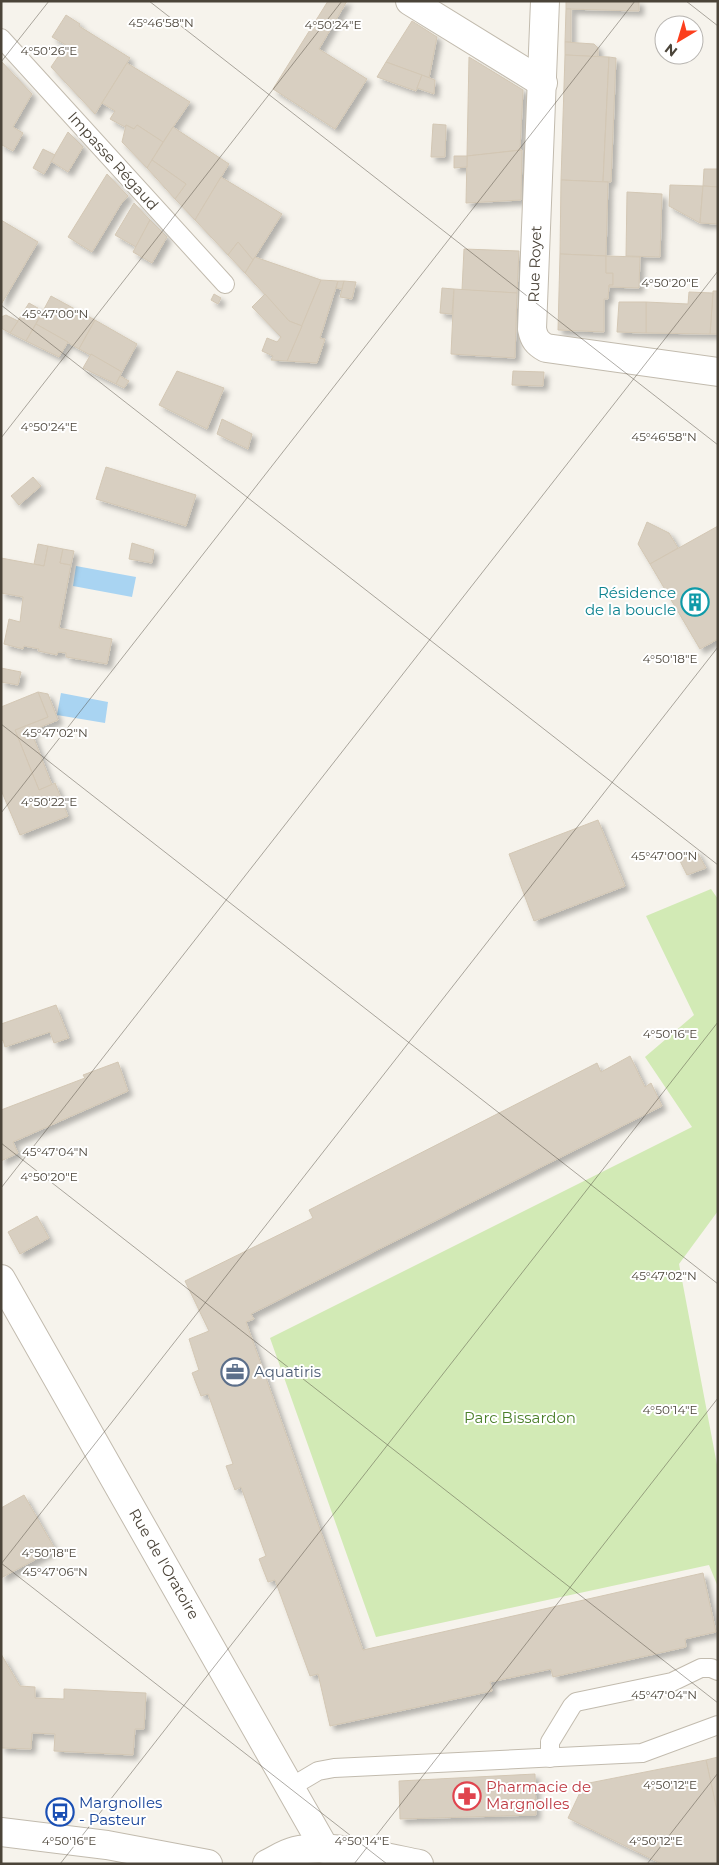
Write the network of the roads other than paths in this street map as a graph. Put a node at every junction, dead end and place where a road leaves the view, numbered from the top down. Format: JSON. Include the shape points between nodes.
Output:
{"nodes":[{"id":1,"x":410,"y":1,"type":"edge"},
{"id":2,"x":545,"y":1,"type":"edge"},
{"id":3,"x":1,"y":38,"type":"edge"},
{"id":4,"x":543,"y":83,"type":"junction"},
{"id":5,"x":225,"y":284,"type":"dead end"},
{"id":6,"x":718,"y":372,"type":"edge"},
{"id":7,"x":1,"y":1279,"type":"edge"},
{"id":8,"x":718,"y":1672,"type":"edge"},
{"id":9,"x":718,"y":1725,"type":"edge"},
{"id":10,"x":550,"y":1758,"type":"junction"},
{"id":11,"x":291,"y":1787,"type":"junction"},
{"id":12,"x":1,"y":1832,"type":"edge"},
{"id":13,"x":325,"y":1849,"type":"junction"},
{"id":14,"x":148,"y":1858,"type":"edge"},
{"id":15,"x":208,"y":1864,"type":"edge"},
{"id":16,"x":267,"y":1864,"type":"edge"},
{"id":17,"x":418,"y":1864,"type":"edge"}],
"edges":[{"from":1,"to":4,"type":"street"},
{"from":2,"to":4,"type":"street","name":"Rue Royet"},
{"from":3,"to":5,"type":"lane","name":"Impasse Régaud"},
{"from":4,"to":6,"type":"street","name":"Rue Royet","via":[[534,337],[546,348]]},
{"from":7,"to":11,"type":"street","name":"Rue de l'Oratoire"},
{"from":8,"to":10,"type":"lane","via":[[701,1668],[672,1682],[576,1702],[550,1742]]},
{"from":9,"to":10,"type":"lane","via":[[642,1753]]},
{"from":10,"to":11,"type":"lane","via":[[334,1768],[318,1771]]},
{"from":11,"to":13,"type":"street","name":"Rue de l'Oratoire"},
{"from":12,"to":14,"type":"street"},
{"from":13,"to":16,"type":"street","via":[[294,1851]]},
{"from":13,"to":17,"type":"street"},
{"from":14,"to":15,"type":"street"}]}
